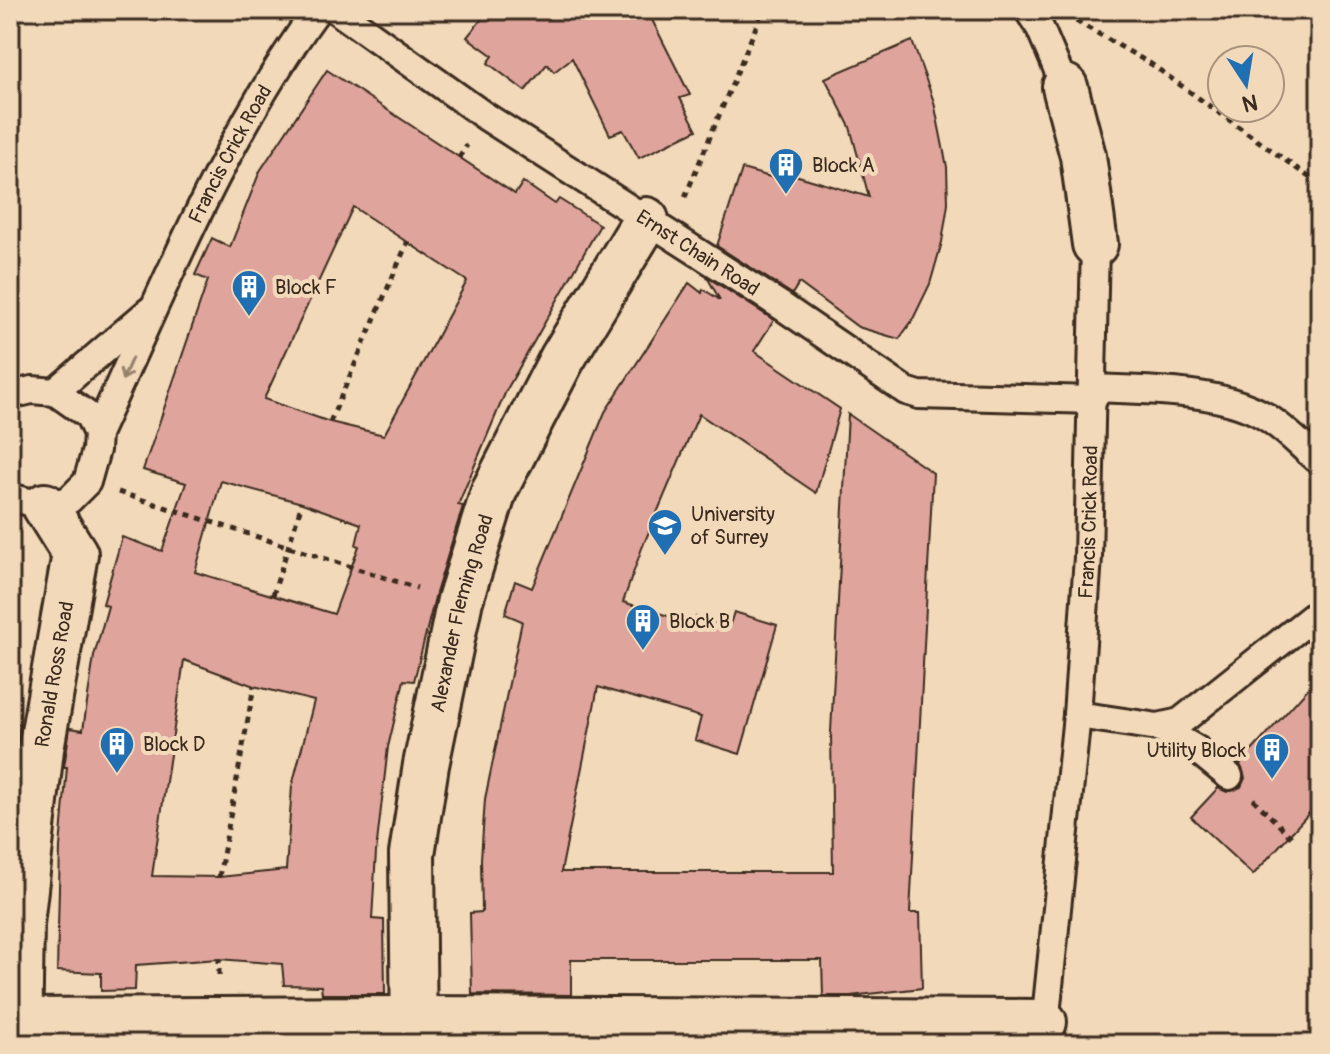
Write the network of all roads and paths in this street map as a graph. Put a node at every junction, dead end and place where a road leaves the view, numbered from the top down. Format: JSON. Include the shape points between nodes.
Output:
{"nodes":[{"id":1,"x":317,"y":10,"type":"edge"},
{"id":2,"x":336,"y":10,"type":"edge"},
{"id":3,"x":763,"y":10,"type":"edge"},
{"id":4,"x":1028,"y":10,"type":"edge"},
{"id":5,"x":1073,"y":20,"type":"dead end"},
{"id":6,"x":1065,"y":87,"type":"joint"},
{"id":7,"x":1320,"y":185,"type":"edge"},
{"id":8,"x":658,"y":228,"type":"junction"},
{"id":9,"x":408,"y":241,"type":"dead end"},
{"id":10,"x":1095,"y":244,"type":"joint"},
{"id":11,"x":156,"y":304,"type":"junction"},
{"id":12,"x":55,"y":392,"type":"junction"},
{"id":13,"x":1093,"y":394,"type":"junction"},
{"id":14,"x":10,"y":395,"type":"edge"},
{"id":15,"x":330,"y":422,"type":"dead end"},
{"id":16,"x":97,"y":434,"type":"junction"},
{"id":17,"x":1320,"y":462,"type":"edge"},
{"id":18,"x":87,"y":482,"type":"junction"},
{"id":19,"x":27,"y":502,"type":"edge"},
{"id":20,"x":302,"y":503,"type":"dead end"},
{"id":21,"x":288,"y":549,"type":"junction"},
{"id":22,"x":273,"y":595,"type":"dead end"},
{"id":23,"x":460,"y":600,"type":"junction"},
{"id":24,"x":1320,"y":611,"type":"edge"},
{"id":25,"x":254,"y":686,"type":"dead end"},
{"id":26,"x":1077,"y":715,"type":"junction"},
{"id":27,"x":1158,"y":727,"type":"junction"},
{"id":28,"x":1229,"y":776,"type":"joint"},
{"id":29,"x":1295,"y":841,"type":"dead end"},
{"id":30,"x":219,"y":877,"type":"dead end"},
{"id":31,"x":15,"y":1029,"type":"edge"},
{"id":32,"x":414,"y":1031,"type":"edge"},
{"id":33,"x":1043,"y":1033,"type":"edge"}],
"edges":[{"from":1,"to":11,"type":"lane","name":"Francis Crick Road","via":[[258,102]]},
{"from":2,"to":8,"type":"lane","name":"Ernst Chain Road","via":[[485,116]]},
{"from":3,"to":8,"type":"path"},
{"from":4,"to":6,"type":"lane","name":"Francis Crick Road"},
{"from":5,"to":7,"type":"path","via":[[1151,64]]},
{"from":6,"to":10,"type":"street","name":"Francis Crick Road","via":[[1083,156]]},
{"from":8,"to":13,"type":"lane","name":"Ernst Chain Road","via":[[906,391]]},
{"from":8,"to":23,"type":"street","name":"Alexander Fleming Road","via":[[562,359],[494,491]]},
{"from":9,"to":15,"type":"path"},
{"from":10,"to":13,"type":"lane","name":"Francis Crick Road"},
{"from":11,"to":12,"type":"lane","name":"Francis Crick Road"},
{"from":11,"to":16,"type":"lane","name":"Francis Crick Road","one_way":true},
{"from":12,"to":14,"type":"lane"},
{"from":12,"to":16,"type":"lane","via":[[89,416]]},
{"from":13,"to":17,"type":"lane","name":"Ernst Chain Road","via":[[1206,396],[1234,404],[1262,414]]},
{"from":13,"to":26,"type":"lane","name":"Francis Crick Road"},
{"from":16,"to":18,"type":"lane","name":"Francis Crick Road"},
{"from":18,"to":19,"type":"lane","via":[[69,500]]},
{"from":18,"to":21,"type":"path"},
{"from":19,"to":31,"type":"street","name":"Ronald Ross Road","via":[[75,554],[41,749]]},
{"from":20,"to":21,"type":"path"},
{"from":21,"to":22,"type":"path"},
{"from":21,"to":23,"type":"path"},
{"from":23,"to":32,"type":"street","name":"Alexander Fleming Road","via":[[412,854]]},
{"from":24,"to":27,"type":"lane","via":[[1180,722]]},
{"from":25,"to":30,"type":"path"},
{"from":26,"to":27,"type":"lane"},
{"from":26,"to":33,"type":"lane","name":"Francis Crick Road"},
{"from":27,"to":28,"type":"lane"},
{"from":28,"to":29,"type":"path"},
{"from":31,"to":32,"type":"street"},
{"from":32,"to":33,"type":"street"}]}
